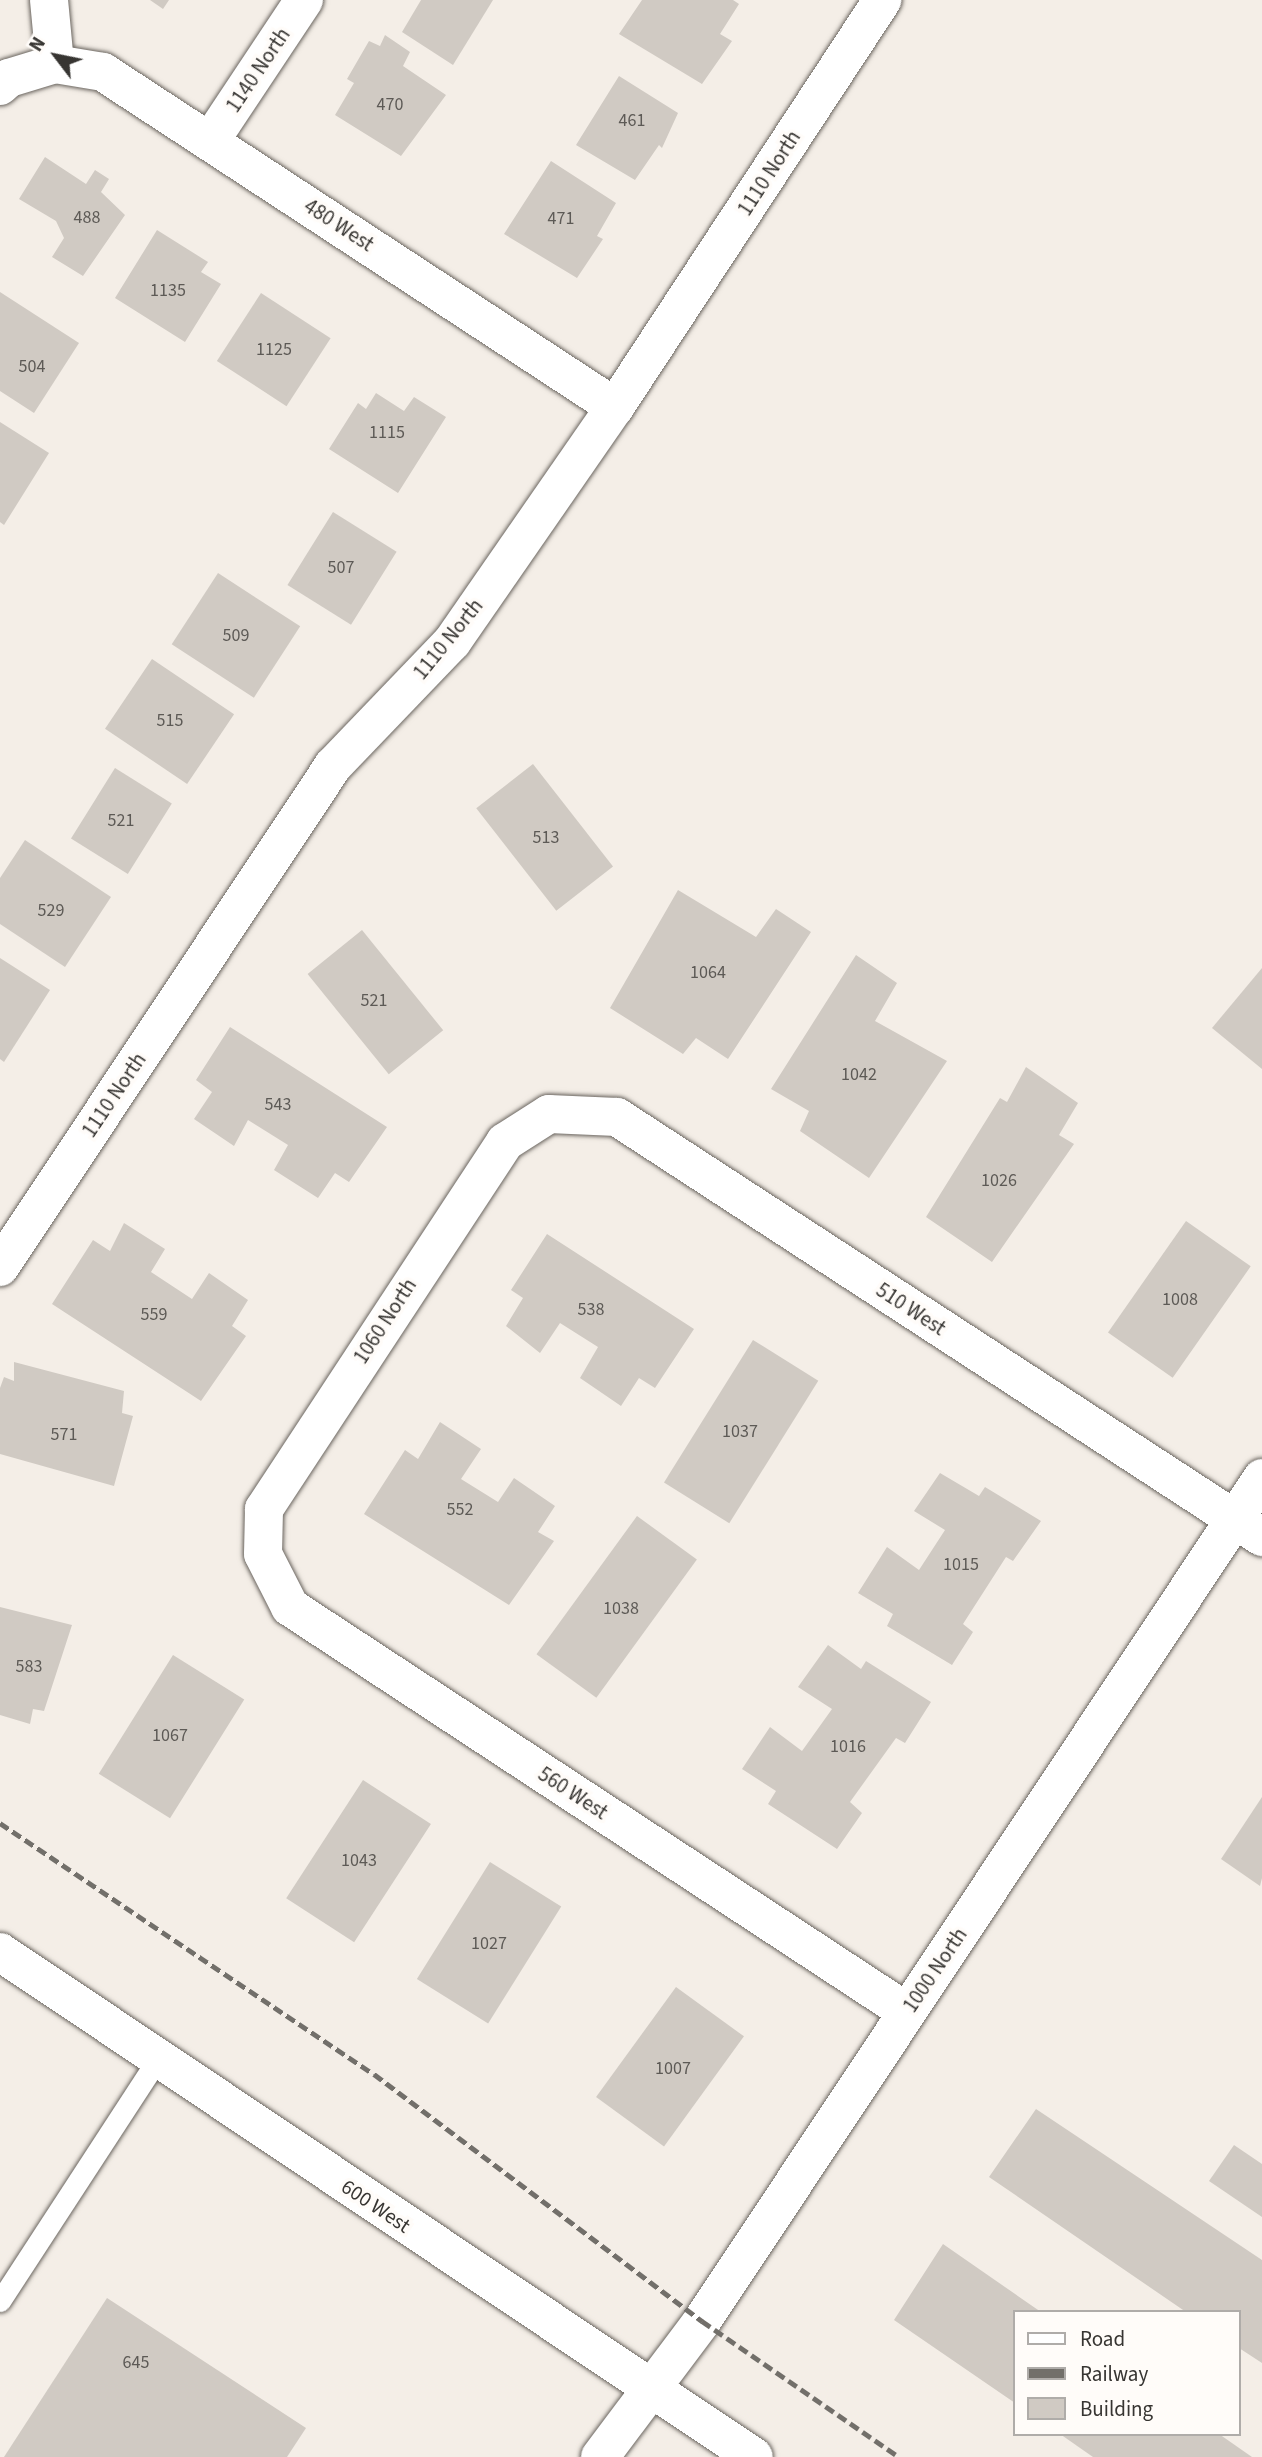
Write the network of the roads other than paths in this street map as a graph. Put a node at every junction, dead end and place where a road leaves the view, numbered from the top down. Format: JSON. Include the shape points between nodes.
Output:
{"nodes":[{"id":1,"x":49,"y":0,"type":"edge"},
{"id":2,"x":304,"y":0,"type":"edge"},
{"id":3,"x":882,"y":0,"type":"edge"},
{"id":4,"x":55,"y":64,"type":"junction"},
{"id":5,"x":0,"y":86,"type":"edge"},
{"id":6,"x":211,"y":140,"type":"junction"},
{"id":7,"x":615,"y":407,"type":"junction"},
{"id":8,"x":549,"y":1114,"type":"joint"},
{"id":9,"x":0,"y":1267,"type":"edge"},
{"id":10,"x":1262,"y":1478,"type":"edge"},
{"id":11,"x":1248,"y":1528,"type":"edge"},
{"id":12,"x":263,"y":1554,"type":"joint"},
{"id":13,"x":0,"y":1952,"type":"edge"},
{"id":14,"x":907,"y":2012,"type":"junction"},
{"id":15,"x":158,"y":2059,"type":"junction"},
{"id":16,"x":0,"y":2301,"type":"edge"},
{"id":17,"x":650,"y":2390,"type":"junction"},
{"id":18,"x":600,"y":2457,"type":"edge"},
{"id":19,"x":754,"y":2457,"type":"edge"}],
"edges":[{"from":1,"to":4,"type":"street"},
{"from":2,"to":6,"type":"street","name":"1140 North"},
{"from":3,"to":7,"type":"street","name":"1110 North"},
{"from":4,"to":5,"type":"street","via":[[9,78]]},
{"from":4,"to":6,"type":"street","name":"480 West","via":[[103,72]]},
{"from":6,"to":7,"type":"street","name":"480 West"},
{"from":7,"to":9,"type":"street","name":"1110 North","via":[[452,642],[333,766]]},
{"from":8,"to":11,"type":"street","name":"510 West","via":[[617,1117]]},
{"from":8,"to":12,"type":"street","name":"1060 North","via":[[505,1142],[384,1321],[264,1509]]},
{"from":10,"to":11,"type":"street","name":"1000 North"},
{"from":11,"to":14,"type":"street","name":"1000 North"},
{"from":12,"to":14,"type":"street","name":"560 West","via":[[290,1607]]},
{"from":13,"to":15,"type":"street","name":"600 West"},
{"from":14,"to":17,"type":"street","name":"1000 North","via":[[702,2321]]},
{"from":15,"to":16,"type":"lane"},
{"from":15,"to":17,"type":"street","name":"600 West"},
{"from":17,"to":18,"type":"street","name":"1000 North"},
{"from":17,"to":19,"type":"street","name":"600 West"}]}
